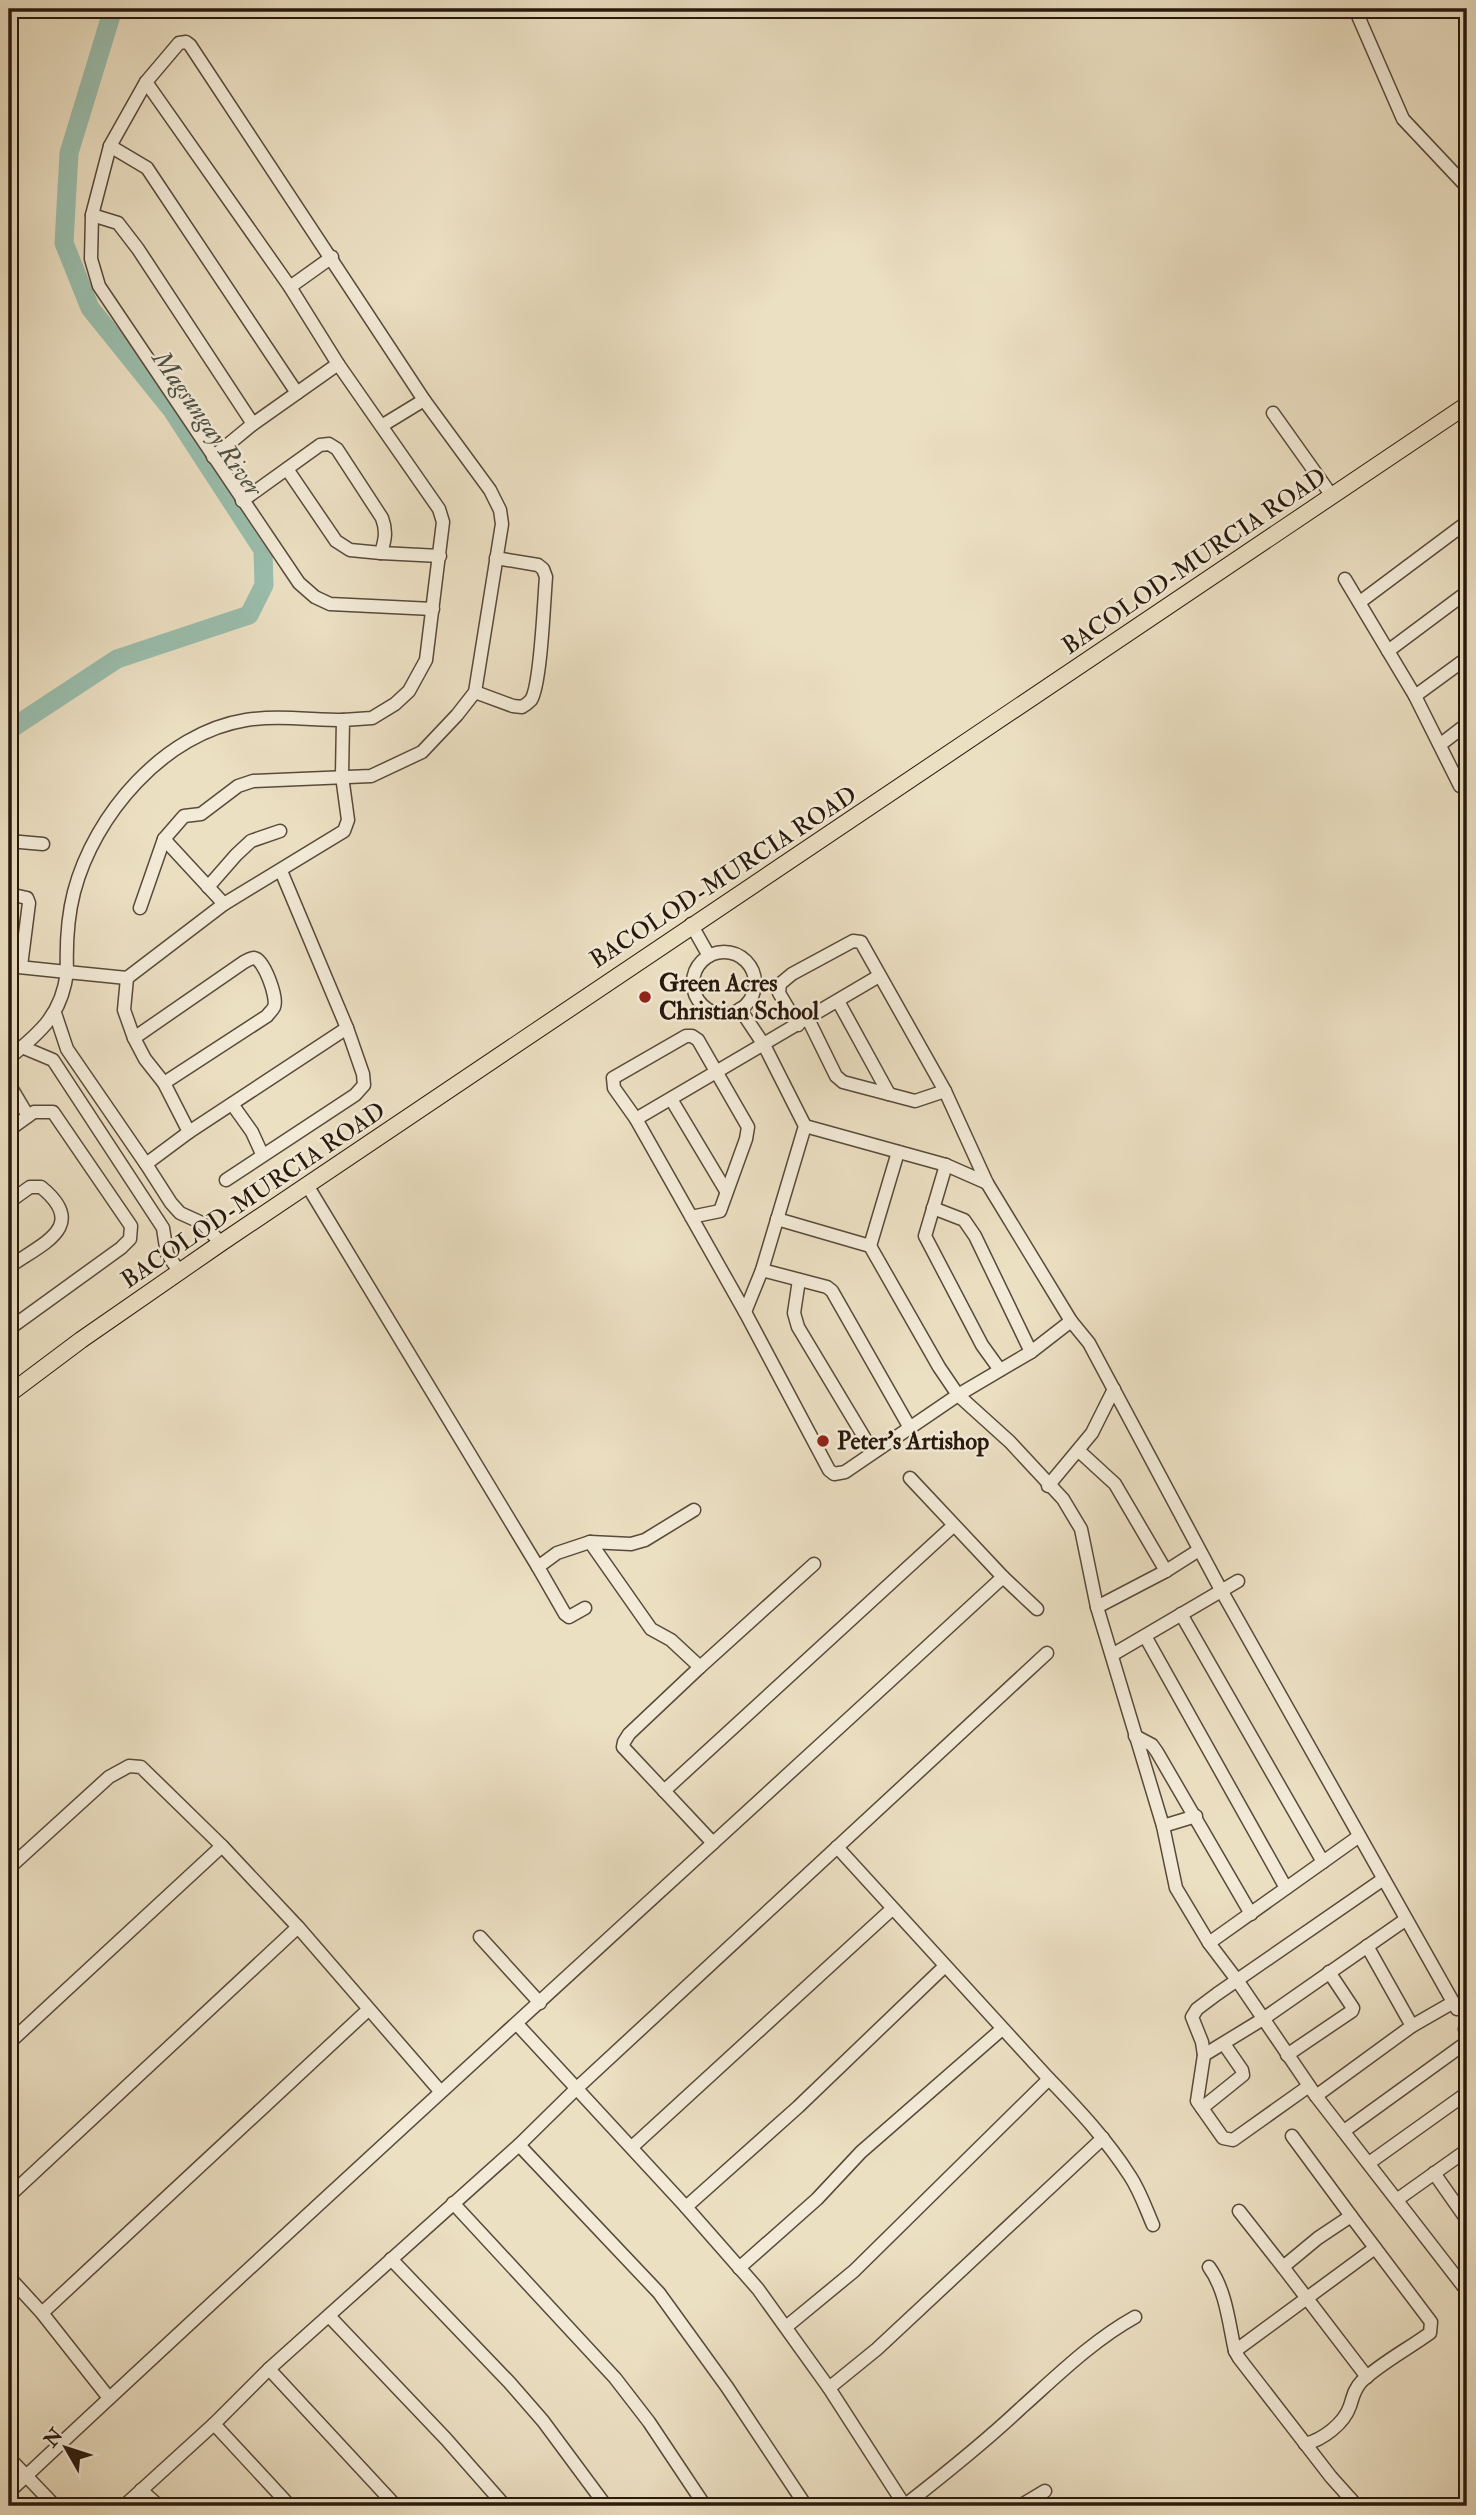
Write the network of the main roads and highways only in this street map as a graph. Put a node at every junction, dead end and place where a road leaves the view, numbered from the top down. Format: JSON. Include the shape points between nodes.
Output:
{"nodes":[{"id":1,"x":1467,"y":405,"type":"edge"},
{"id":2,"x":9,"y":1394,"type":"edge"}],
"edges":[{"from":1,"to":2,"type":"main road","name":"BACOLOD-MURCIA ROAD","via":[[221,1242]]}]}
